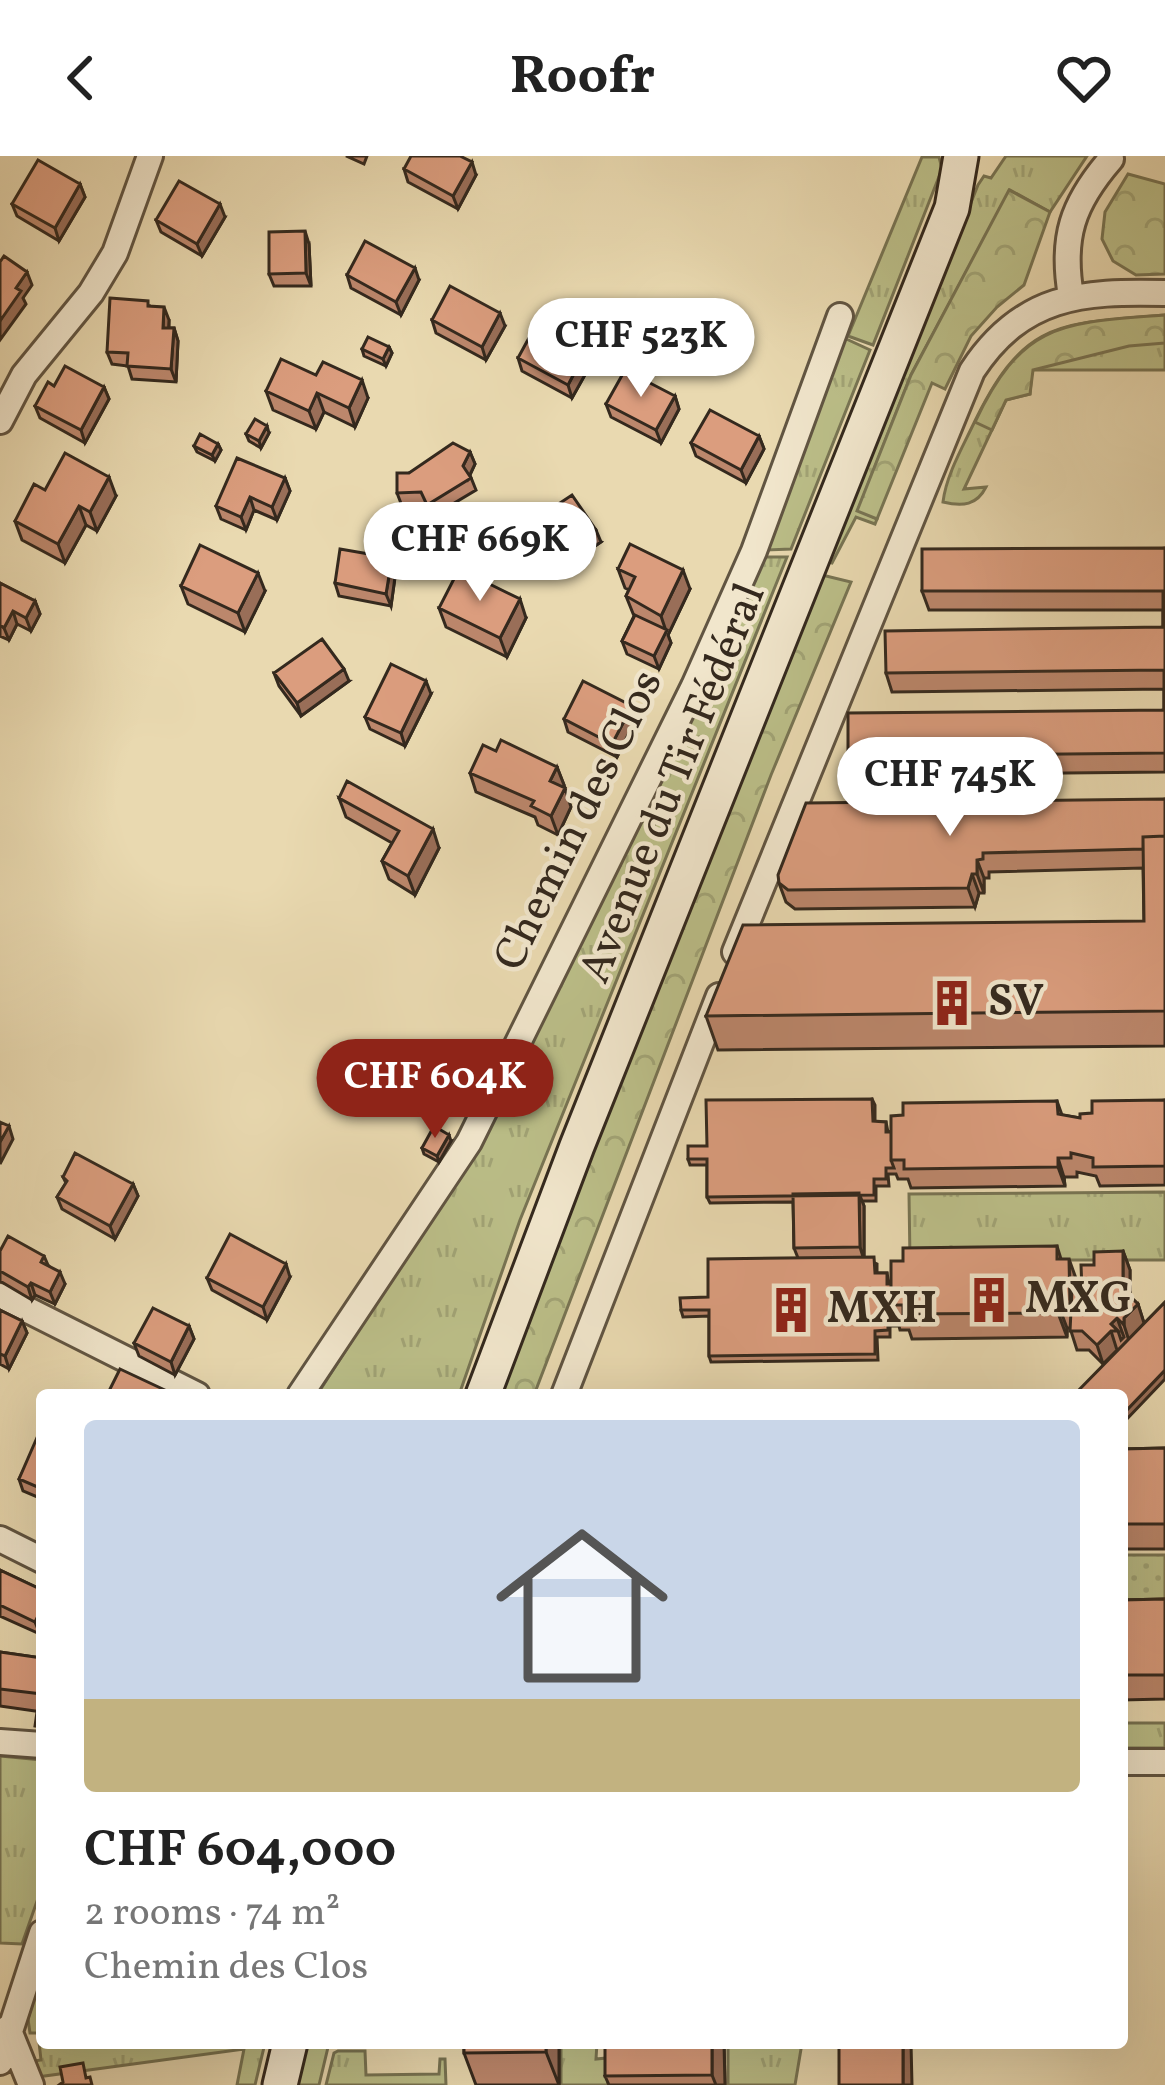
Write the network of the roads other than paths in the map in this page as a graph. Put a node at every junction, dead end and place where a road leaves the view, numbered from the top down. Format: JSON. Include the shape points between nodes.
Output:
{"nodes":[{"id":1,"x":150,"y":156,"type":"edge"},
{"id":2,"x":961,"y":156,"type":"edge"},
{"id":3,"x":988,"y":156,"type":"edge"},
{"id":4,"x":1111,"y":159,"type":"edge"},
{"id":5,"x":952,"y":208,"type":"junction"},
{"id":6,"x":1165,"y":293,"type":"edge"},
{"id":7,"x":1071,"y":296,"type":"junction"},
{"id":8,"x":840,"y":316,"type":"dead end"},
{"id":9,"x":0,"y":421,"type":"edge"},
{"id":10,"x":0,"y":1296,"type":"edge"},
{"id":11,"x":184,"y":1389,"type":"edge"},
{"id":12,"x":304,"y":1389,"type":"edge"},
{"id":13,"x":485,"y":1389,"type":"edge"},
{"id":14,"x":566,"y":1389,"type":"edge"},
{"id":15,"x":0,"y":1539,"type":"edge"},
{"id":16,"x":36,"y":1557,"type":"edge"},
{"id":17,"x":0,"y":1742,"type":"edge"},
{"id":18,"x":36,"y":1745,"type":"edge"},
{"id":19,"x":1128,"y":1762,"type":"edge"},
{"id":20,"x":1165,"y":1762,"type":"edge"},
{"id":21,"x":36,"y":1948,"type":"edge"},
{"id":22,"x":5,"y":2028,"type":"edge"},
{"id":23,"x":289,"y":2049,"type":"edge"},
{"id":24,"x":0,"y":2062,"type":"edge"},
{"id":25,"x":32,"y":2085,"type":"edge"},
{"id":26,"x":280,"y":2085,"type":"edge"}],
"edges":[{"from":1,"to":9,"type":"street","via":[[115,253]]},
{"from":2,"to":5,"type":"main road","name":"Avenue du Tir Fédéral"},
{"from":3,"to":5,"type":"main road","name":"Avenue du Tir Fédéral"},
{"from":4,"to":7,"type":"street","via":[[1090,183],[1067,238]]},
{"from":5,"to":13,"type":"main road","name":"Avenue du Tir Fédéral"},
{"from":6,"to":7,"type":"street"},
{"from":7,"to":14,"type":"street","via":[[1010,325],[956,403]]},
{"from":8,"to":12,"type":"street","name":"Chemin des Clos","via":[[737,590],[470,1142]]},
{"from":10,"to":11,"type":"street"},
{"from":15,"to":16,"type":"street"},
{"from":17,"to":18,"type":"street"},
{"from":19,"to":20,"type":"street"},
{"from":21,"to":22,"type":"street"},
{"from":22,"to":24,"type":"street"},
{"from":22,"to":25,"type":"street"},
{"from":23,"to":26,"type":"main road"}]}
